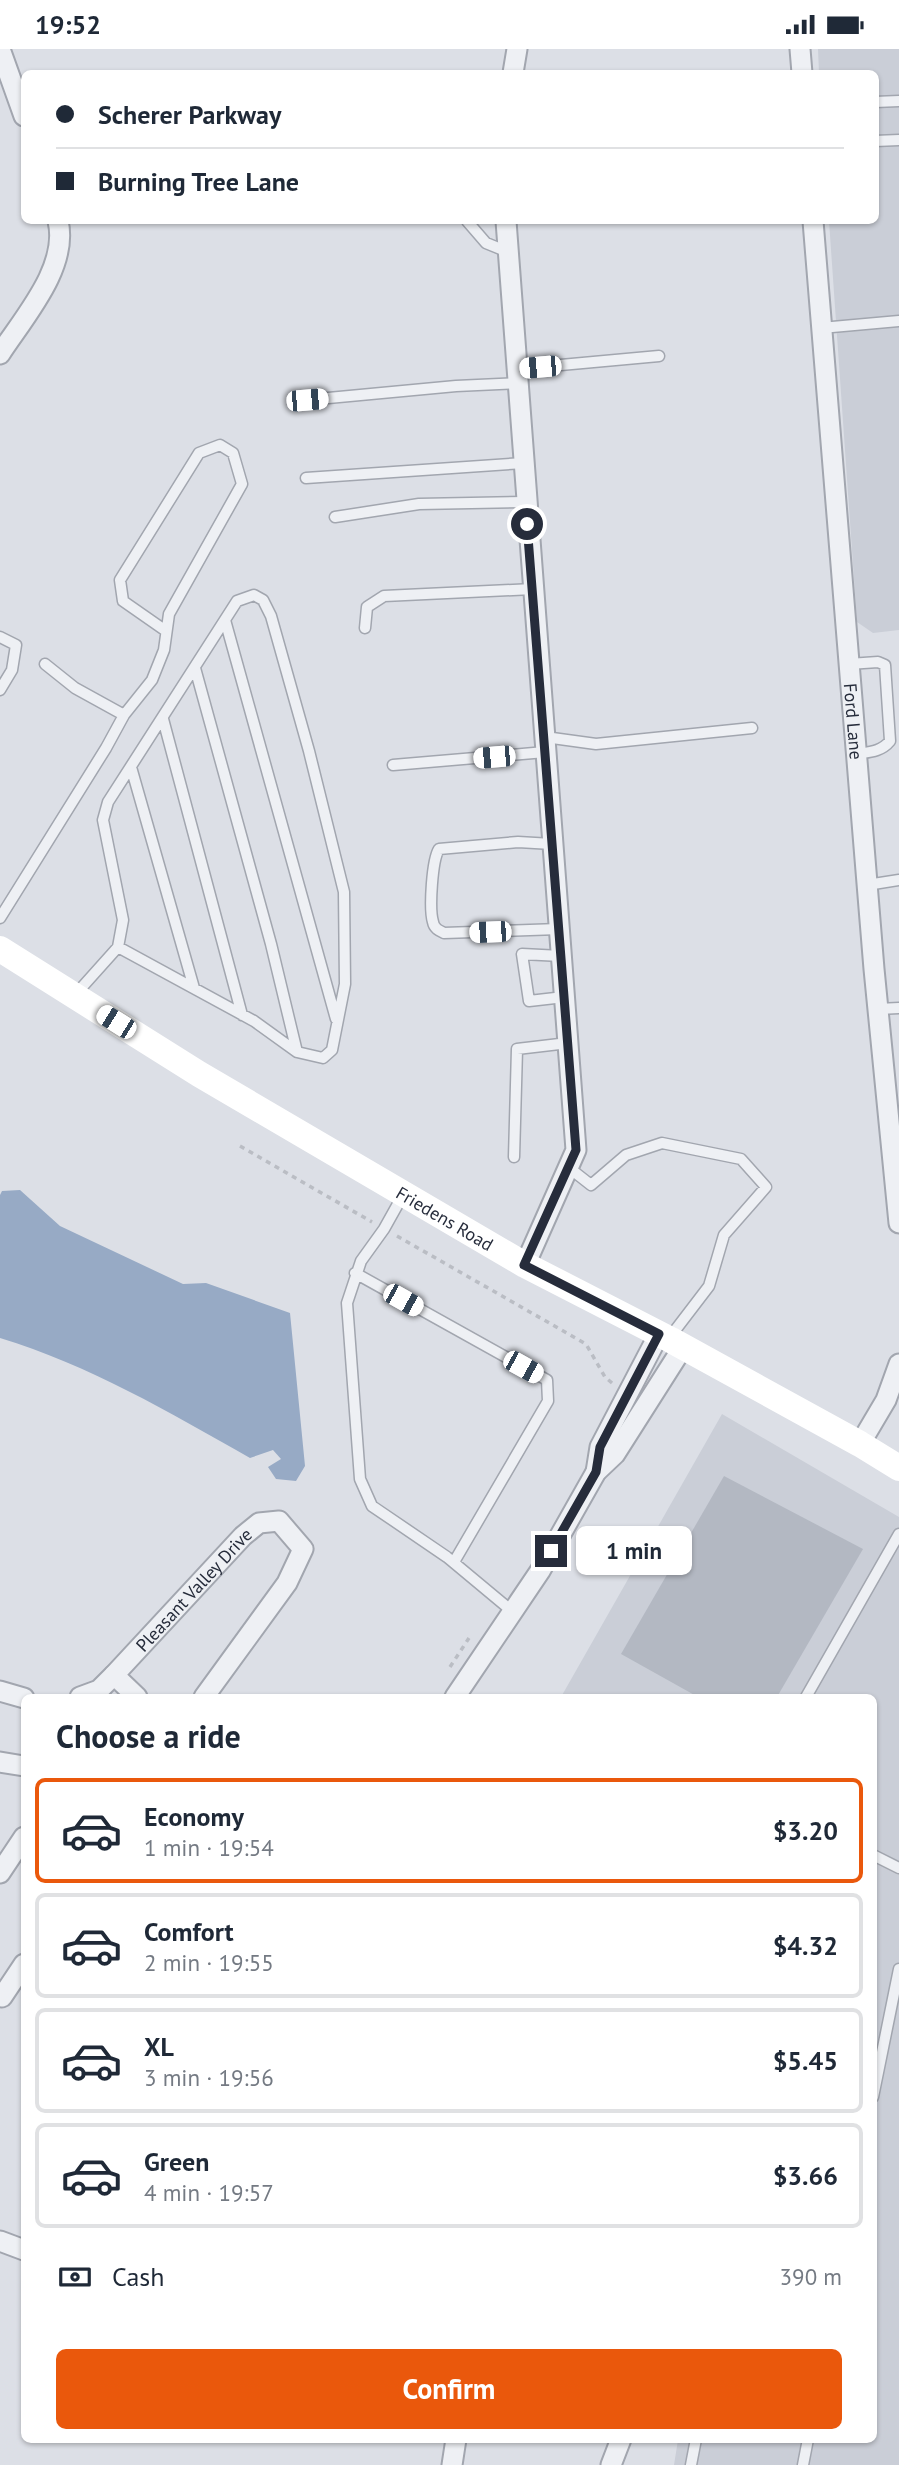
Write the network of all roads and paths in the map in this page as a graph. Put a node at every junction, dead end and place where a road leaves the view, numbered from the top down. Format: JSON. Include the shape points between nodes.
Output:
{"nodes":[{"id":1,"x":0,"y":49,"type":"edge"},
{"id":2,"x":517,"y":49,"type":"edge"},
{"id":3,"x":800,"y":49,"type":"edge"},
{"id":4,"x":514,"y":70,"type":"edge"},
{"id":5,"x":802,"y":70,"type":"edge"},
{"id":6,"x":899,"y":101,"type":"edge"},
{"id":7,"x":879,"y":102,"type":"edge"},
{"id":8,"x":21,"y":108,"type":"edge"},
{"id":9,"x":899,"y":140,"type":"edge"},
{"id":10,"x":879,"y":141,"type":"edge"},
{"id":11,"x":59,"y":224,"type":"edge"},
{"id":12,"x":470,"y":224,"type":"edge"},
{"id":13,"x":506,"y":224,"type":"edge"},
{"id":14,"x":813,"y":224,"type":"edge"},
{"id":15,"x":508,"y":252,"type":"junction"},
{"id":16,"x":899,"y":321,"type":"edge"},
{"id":17,"x":821,"y":328,"type":"junction"},
{"id":18,"x":0,"y":354,"type":"edge"},
{"id":19,"x":659,"y":356,"type":"dead end"},
{"id":20,"x":517,"y":376,"type":"junction"},
{"id":21,"x":307,"y":400,"type":"dead end"},
{"id":22,"x":524,"y":463,"type":"junction"},
{"id":23,"x":306,"y":478,"type":"dead end"},
{"id":24,"x":526,"y":502,"type":"junction"},
{"id":25,"x":335,"y":517,"type":"dead end"},
{"id":26,"x":533,"y":589,"type":"junction"},
{"id":27,"x":225,"y":620,"type":"junction"},
{"id":28,"x":365,"y":628,"type":"dead end"},
{"id":29,"x":166,"y":631,"type":"junction"},
{"id":30,"x":0,"y":637,"type":"edge"},
{"id":31,"x":45,"y":664,"type":"dead end"},
{"id":32,"x":848,"y":664,"type":"junction"},
{"id":33,"x":195,"y":668,"type":"junction"},
{"id":34,"x":0,"y":690,"type":"edge"},
{"id":35,"x":124,"y":715,"type":"junction"},
{"id":36,"x":163,"y":719,"type":"junction"},
{"id":37,"x":752,"y":728,"type":"dead end"},
{"id":38,"x":545,"y":745,"type":"junction"},
{"id":39,"x":856,"y":754,"type":"junction"},
{"id":40,"x":393,"y":765,"type":"dead end"},
{"id":41,"x":131,"y":767,"type":"junction"},
{"id":42,"x":552,"y":844,"type":"junction"},
{"id":43,"x":899,"y":880,"type":"edge"},
{"id":44,"x":867,"y":885,"type":"junction"},
{"id":45,"x":0,"y":918,"type":"edge"},
{"id":46,"x":559,"y":929,"type":"junction"},
{"id":47,"x":118,"y":947,"type":"junction"},
{"id":48,"x":0,"y":949,"type":"edge"},
{"id":49,"x":561,"y":956,"type":"junction"},
{"id":50,"x":194,"y":988,"type":"junction"},
{"id":51,"x":75,"y":996,"type":"junction"},
{"id":52,"x":564,"y":997,"type":"junction"},
{"id":53,"x":899,"y":1008,"type":"edge"},
{"id":54,"x":878,"y":1009,"type":"junction"},
{"id":55,"x":242,"y":1015,"type":"junction"},
{"id":56,"x":337,"y":1023,"type":"junction"},
{"id":57,"x":568,"y":1044,"type":"junction"},
{"id":58,"x":297,"y":1052,"type":"junction"},
{"id":59,"x":240,"y":1146,"type":"dead end"},
{"id":60,"x":514,"y":1157,"type":"dead end"},
{"id":61,"x":568,"y":1167,"type":"junction"},
{"id":62,"x":403,"y":1195,"type":"junction"},
{"id":63,"x":899,"y":1223,"type":"edge"},
{"id":64,"x":384,"y":1229,"type":"junction"},
{"id":65,"x":524,"y":1265,"type":"junction"},
{"id":66,"x":355,"y":1273,"type":"junction"},
{"id":67,"x":670,"y":1340,"type":"junction"},
{"id":68,"x":899,"y":1364,"type":"edge"},
{"id":69,"x":616,"y":1385,"type":"dead end"},
{"id":70,"x":860,"y":1444,"type":"junction"},
{"id":71,"x":899,"y":1468,"type":"edge"},
{"id":72,"x":899,"y":1534,"type":"edge"},
{"id":73,"x":454,"y":1562,"type":"junction"},
{"id":74,"x":513,"y":1612,"type":"junction"},
{"id":75,"x":473,"y":1633,"type":"dead end"},
{"id":76,"x":114,"y":1675,"type":"junction"},
{"id":77,"x":445,"y":1677,"type":"dead end"},
{"id":78,"x":0,"y":1691,"type":"edge"},
{"id":79,"x":88,"y":1694,"type":"edge"},
{"id":80,"x":134,"y":1694,"type":"edge"},
{"id":81,"x":206,"y":1694,"type":"edge"},
{"id":82,"x":457,"y":1694,"type":"edge"},
{"id":83,"x":808,"y":1694,"type":"edge"},
{"id":84,"x":21,"y":1697,"type":"edge"},
{"id":85,"x":0,"y":1762,"type":"edge"},
{"id":86,"x":21,"y":1766,"type":"edge"},
{"id":87,"x":21,"y":1841,"type":"edge"},
{"id":88,"x":877,"y":1857,"type":"edge"},
{"id":89,"x":899,"y":1868,"type":"edge"},
{"id":90,"x":0,"y":1873,"type":"edge"},
{"id":91,"x":21,"y":1968,"type":"edge"},
{"id":92,"x":899,"y":1969,"type":"edge"},
{"id":93,"x":0,"y":1996,"type":"edge"},
{"id":94,"x":877,"y":2077,"type":"edge"},
{"id":95,"x":0,"y":2241,"type":"edge"},
{"id":96,"x":21,"y":2249,"type":"edge"},
{"id":97,"x":455,"y":2443,"type":"edge"},
{"id":98,"x":619,"y":2443,"type":"edge"},
{"id":99,"x":695,"y":2443,"type":"edge"},
{"id":100,"x":807,"y":2443,"type":"edge"},
{"id":101,"x":452,"y":2465,"type":"edge"},
{"id":102,"x":611,"y":2465,"type":"edge"},
{"id":103,"x":691,"y":2465,"type":"edge"},
{"id":104,"x":803,"y":2465,"type":"edge"}],
"edges":[{"from":1,"to":8,"type":"street"},
{"from":2,"to":4,"type":"street"},
{"from":3,"to":5,"type":"street"},
{"from":6,"to":7,"type":"lane"},
{"from":9,"to":10,"type":"lane"},
{"from":11,"to":18,"type":"street","via":[[57,263]]},
{"from":12,"to":15,"type":"lane","via":[[486,243]]},
{"from":13,"to":15,"type":"street"},
{"from":14,"to":17,"type":"street","name":"Ford Lane"},
{"from":15,"to":20,"type":"street"},
{"from":16,"to":17,"type":"lane"},
{"from":17,"to":32,"type":"street","name":"Ford Lane"},
{"from":19,"to":20,"type":"lane"},
{"from":20,"to":21,"type":"lane"},
{"from":20,"to":22,"type":"street"},
{"from":22,"to":23,"type":"lane"},
{"from":22,"to":24,"type":"street"},
{"from":24,"to":25,"type":"lane","via":[[419,504]]},
{"from":24,"to":26,"type":"street"},
{"from":26,"to":28,"type":"lane","via":[[384,596],[367,607]]},
{"from":26,"to":38,"type":"street"},
{"from":27,"to":33,"type":"lane"},
{"from":27,"to":56,"type":"lane"},
{"from":27,"to":56,"type":"lane","via":[[237,601],[254,595],[264,600],[309,751],[344,892],[345,984]]},
{"from":29,"to":29,"type":"lane","via":[[169,614],[242,484],[233,453],[220,445],[199,453],[120,580],[123,601]]},
{"from":29,"to":35,"type":"lane","via":[[152,680]]},
{"from":30,"to":34,"type":"lane","via":[[16,645],[12,670]]},
{"from":31,"to":35,"type":"lane","via":[[75,688]]},
{"from":32,"to":39,"type":"street","name":"Ford Lane"},
{"from":32,"to":39,"type":"lane","via":[[885,664],[890,741],[873,752]]},
{"from":33,"to":36,"type":"lane"},
{"from":33,"to":58,"type":"lane"},
{"from":35,"to":45,"type":"lane"},
{"from":36,"to":41,"type":"lane"},
{"from":36,"to":55,"type":"lane"},
{"from":37,"to":38,"type":"lane"},
{"from":38,"to":40,"type":"lane"},
{"from":38,"to":42,"type":"street"},
{"from":39,"to":44,"type":"street","name":"Ford Lane"},
{"from":41,"to":47,"type":"lane","via":[[108,802],[103,820],[123,920]]},
{"from":41,"to":50,"type":"lane"},
{"from":42,"to":46,"type":"street"},
{"from":42,"to":46,"type":"lane","via":[[518,842],[439,849],[433,868],[432,921],[444,933]]},
{"from":43,"to":44,"type":"lane"},
{"from":44,"to":54,"type":"street","name":"Ford Lane"},
{"from":46,"to":49,"type":"street"},
{"from":47,"to":50,"type":"lane"},
{"from":47,"to":51,"type":"lane"},
{"from":48,"to":51,"type":"main road","name":"Friedens Road"},
{"from":49,"to":52,"type":"street"},
{"from":49,"to":52,"type":"lane","via":[[522,954],[529,1001]]},
{"from":50,"to":55,"type":"lane"},
{"from":51,"to":62,"type":"main road","name":"Friedens Road"},
{"from":52,"to":57,"type":"street"},
{"from":53,"to":54,"type":"lane"},
{"from":54,"to":63,"type":"street","name":"Ford Lane"},
{"from":55,"to":58,"type":"lane"},
{"from":56,"to":58,"type":"lane","via":[[332,1051],[323,1058]]},
{"from":57,"to":60,"type":"lane","via":[[517,1049]]},
{"from":57,"to":61,"type":"street","via":[[576,1150]]},
{"from":59,"to":64,"type":"path"},
{"from":61,"to":65,"type":"street"},
{"from":61,"to":67,"type":"lane","via":[[591,1185],[626,1155],[662,1143],[741,1159],[766,1187],[724,1235],[709,1286]]},
{"from":62,"to":64,"type":"lane"},
{"from":62,"to":65,"type":"main road","name":"Friedens Road"},
{"from":64,"to":66,"type":"lane"},
{"from":64,"to":69,"type":"path","via":[[586,1344],[604,1377]]},
{"from":65,"to":67,"type":"main road","name":"Friedens Road"},
{"from":66,"to":73,"type":"lane","via":[[347,1303],[360,1479],[372,1506]]},
{"from":66,"to":73,"type":"lane","via":[[547,1380],[548,1401]]},
{"from":67,"to":70,"type":"main road","name":"Friedens Road"},
{"from":67,"to":74,"type":"street","via":[[600,1447],[596,1472]]},
{"from":68,"to":70,"type":"street","via":[[886,1400]]},
{"from":70,"to":71,"type":"main road","name":"Friedens Road"},
{"from":72,"to":83,"type":"lane"},
{"from":73,"to":74,"type":"lane"},
{"from":74,"to":82,"type":"street"},
{"from":75,"to":77,"type":"path"},
{"from":76,"to":79,"type":"street","name":"Pleasant Valley Drive"},
{"from":76,"to":80,"type":"street"},
{"from":76,"to":81,"type":"street","name":"Pleasant Valley Drive","via":[[243,1536],[260,1523],[279,1521],[303,1549],[287,1583]]},
{"from":78,"to":84,"type":"street"},
{"from":85,"to":86,"type":"street"},
{"from":87,"to":90,"type":"street"},
{"from":88,"to":89,"type":"lane"},
{"from":91,"to":93,"type":"street"},
{"from":92,"to":94,"type":"lane"},
{"from":95,"to":96,"type":"street"},
{"from":97,"to":101,"type":"street"},
{"from":98,"to":102,"type":"street"},
{"from":99,"to":103,"type":"lane"},
{"from":100,"to":104,"type":"lane"}]}
